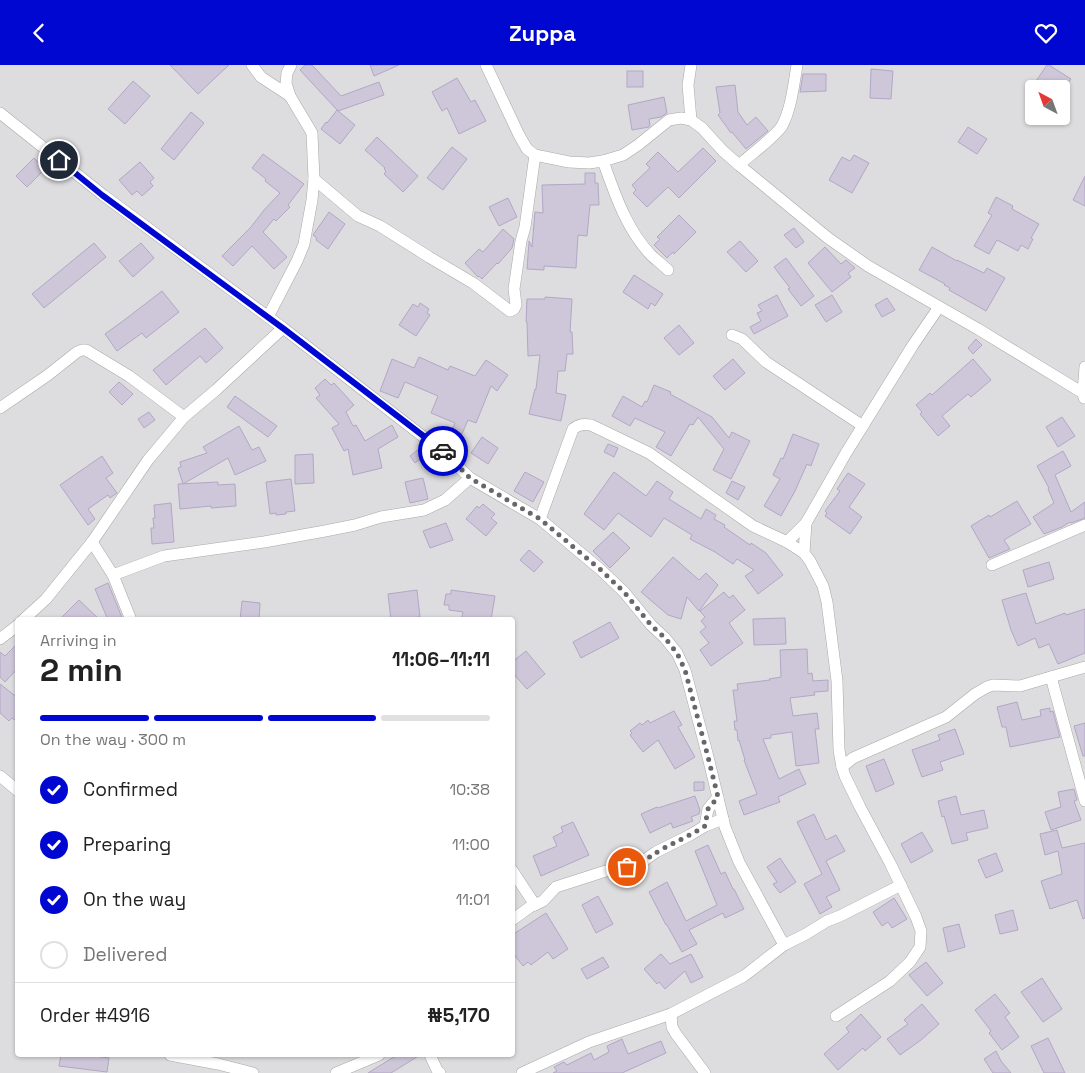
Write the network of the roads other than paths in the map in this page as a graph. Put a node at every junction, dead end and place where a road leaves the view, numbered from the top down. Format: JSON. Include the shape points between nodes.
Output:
{"nodes":[{"id":1,"x":252,"y":65,"type":"edge"},
{"id":2,"x":291,"y":65,"type":"edge"},
{"id":3,"x":486,"y":65,"type":"edge"},
{"id":4,"x":691,"y":65,"type":"edge"},
{"id":5,"x":797,"y":65,"type":"edge"},
{"id":6,"x":290,"y":95,"type":"junction"},
{"id":7,"x":0,"y":113,"type":"edge"},
{"id":8,"x":691,"y":120,"type":"junction"},
{"id":9,"x":535,"y":155,"type":"junction"},
{"id":10,"x":603,"y":161,"type":"junction"},
{"id":11,"x":739,"y":165,"type":"junction"},
{"id":12,"x":314,"y":179,"type":"junction"},
{"id":13,"x":668,"y":270,"type":"dead end"},
{"id":14,"x":939,"y":307,"type":"junction"},
{"id":15,"x":268,"y":317,"type":"junction"},
{"id":16,"x":284,"y":329,"type":"junction"},
{"id":17,"x":732,"y":335,"type":"dead end"},
{"id":18,"x":1085,"y":367,"type":"edge"},
{"id":19,"x":1084,"y":397,"type":"edge"},
{"id":20,"x":0,"y":408,"type":"edge"},
{"id":21,"x":184,"y":417,"type":"junction"},
{"id":22,"x":863,"y":426,"type":"junction"},
{"id":23,"x":470,"y":478,"type":"junction"},
{"id":24,"x":540,"y":519,"type":"junction"},
{"id":25,"x":806,"y":523,"type":"junction"},
{"id":26,"x":1085,"y":525,"type":"edge"},
{"id":27,"x":92,"y":542,"type":"junction"},
{"id":28,"x":787,"y":543,"type":"junction"},
{"id":29,"x":804,"y":553,"type":"junction"},
{"id":30,"x":992,"y":565,"type":"dead end"},
{"id":31,"x":113,"y":575,"type":"junction"},
{"id":32,"x":27,"y":617,"type":"edge"},
{"id":33,"x":130,"y":617,"type":"edge"},
{"id":34,"x":15,"y":627,"type":"edge"},
{"id":35,"x":0,"y":639,"type":"edge"},
{"id":36,"x":1085,"y":667,"type":"edge"},
{"id":37,"x":1051,"y":677,"type":"junction"},
{"id":38,"x":840,"y":750,"type":"junction"},
{"id":39,"x":853,"y":758,"type":"junction"},
{"id":40,"x":842,"y":767,"type":"junction"},
{"id":41,"x":0,"y":776,"type":"edge"},
{"id":42,"x":15,"y":788,"type":"edge"},
{"id":43,"x":718,"y":797,"type":"junction"},
{"id":44,"x":1085,"y":801,"type":"edge"},
{"id":45,"x":723,"y":819,"type":"junction"},
{"id":46,"x":705,"y":826,"type":"junction"},
{"id":47,"x":515,"y":875,"type":"edge"},
{"id":48,"x":901,"y":885,"type":"junction"},
{"id":49,"x":535,"y":905,"type":"junction"},
{"id":50,"x":515,"y":918,"type":"edge"},
{"id":51,"x":784,"y":945,"type":"junction"},
{"id":52,"x":671,"y":1014,"type":"junction"},
{"id":53,"x":836,"y":1016,"type":"dead end"},
{"id":54,"x":181,"y":1057,"type":"edge"},
{"id":55,"x":374,"y":1057,"type":"edge"},
{"id":56,"x":431,"y":1057,"type":"edge"},
{"id":57,"x":253,"y":1073,"type":"edge"},
{"id":58,"x":336,"y":1073,"type":"edge"},
{"id":59,"x":440,"y":1073,"type":"edge"},
{"id":60,"x":522,"y":1073,"type":"edge"},
{"id":61,"x":705,"y":1073,"type":"edge"}],
"edges":[{"from":1,"to":6,"type":"street","via":[[261,77]]},
{"from":2,"to":6,"type":"street","via":[[286,73]]},
{"from":3,"to":9,"type":"street","via":[[519,135]]},
{"from":4,"to":8,"type":"street","via":[[688,85]]},
{"from":5,"to":11,"type":"street","via":[[783,125]]},
{"from":6,"to":12,"type":"street","via":[[312,133]]},
{"from":7,"to":15,"type":"street","via":[[102,195]]},
{"from":8,"to":10,"type":"street","via":[[669,120],[623,155]]},
{"from":8,"to":11,"type":"street"},
{"from":9,"to":10,"type":"street","via":[[569,162]]},
{"from":9,"to":12,"type":"street","via":[[514,289],[516,305],[510,311],[473,283],[358,216]]},
{"from":10,"to":13,"type":"street","via":[[635,235]]},
{"from":11,"to":14,"type":"street","via":[[828,238],[868,266]]},
{"from":12,"to":15,"type":"street","via":[[304,244]]},
{"from":14,"to":19,"type":"street"},
{"from":14,"to":22,"type":"street"},
{"from":15,"to":16,"type":"street"},
{"from":16,"to":21,"type":"street"},
{"from":16,"to":23,"type":"street","via":[[444,452]]},
{"from":17,"to":22,"type":"street","via":[[742,339],[766,363]]},
{"from":18,"to":19,"type":"street"},
{"from":20,"to":21,"type":"street","via":[[76,352],[86,350]]},
{"from":21,"to":27,"type":"street","via":[[148,460]]},
{"from":22,"to":25,"type":"street"},
{"from":23,"to":24,"type":"street"},
{"from":23,"to":31,"type":"street","via":[[445,500],[424,510],[264,542],[164,556]]},
{"from":24,"to":28,"type":"street","via":[[573,429],[583,424],[650,453],[753,525]]},
{"from":24,"to":43,"type":"street","via":[[624,592],[677,653],[685,670]]},
{"from":25,"to":28,"type":"street"},
{"from":25,"to":29,"type":"street"},
{"from":26,"to":30,"type":"street"},
{"from":27,"to":31,"type":"street"},
{"from":27,"to":32,"type":"street"},
{"from":28,"to":29,"type":"street"},
{"from":29,"to":38,"type":"street","via":[[823,585],[827,602]]},
{"from":31,"to":33,"type":"street"},
{"from":34,"to":35,"type":"street"},
{"from":36,"to":37,"type":"street"},
{"from":37,"to":39,"type":"street","via":[[1020,686],[987,687],[946,717]]},
{"from":37,"to":44,"type":"street"},
{"from":38,"to":39,"type":"street"},
{"from":38,"to":40,"type":"street"},
{"from":39,"to":40,"type":"street"},
{"from":40,"to":48,"type":"street"},
{"from":41,"to":42,"type":"street"},
{"from":43,"to":45,"type":"street"},
{"from":43,"to":46,"type":"street","via":[[708,809]]},
{"from":45,"to":46,"type":"street"},
{"from":45,"to":51,"type":"street","via":[[739,862]]},
{"from":46,"to":49,"type":"street","via":[[638,864],[556,887]]},
{"from":47,"to":49,"type":"street"},
{"from":48,"to":51,"type":"street"},
{"from":48,"to":53,"type":"street","via":[[921,931],[920,947],[890,981]]},
{"from":49,"to":50,"type":"street"},
{"from":51,"to":52,"type":"street","via":[[744,976]]},
{"from":52,"to":60,"type":"street","via":[[589,1042]]},
{"from":52,"to":61,"type":"street","via":[[676,1034]]},
{"from":54,"to":57,"type":"street"},
{"from":55,"to":58,"type":"street"},
{"from":56,"to":59,"type":"street"}]}
